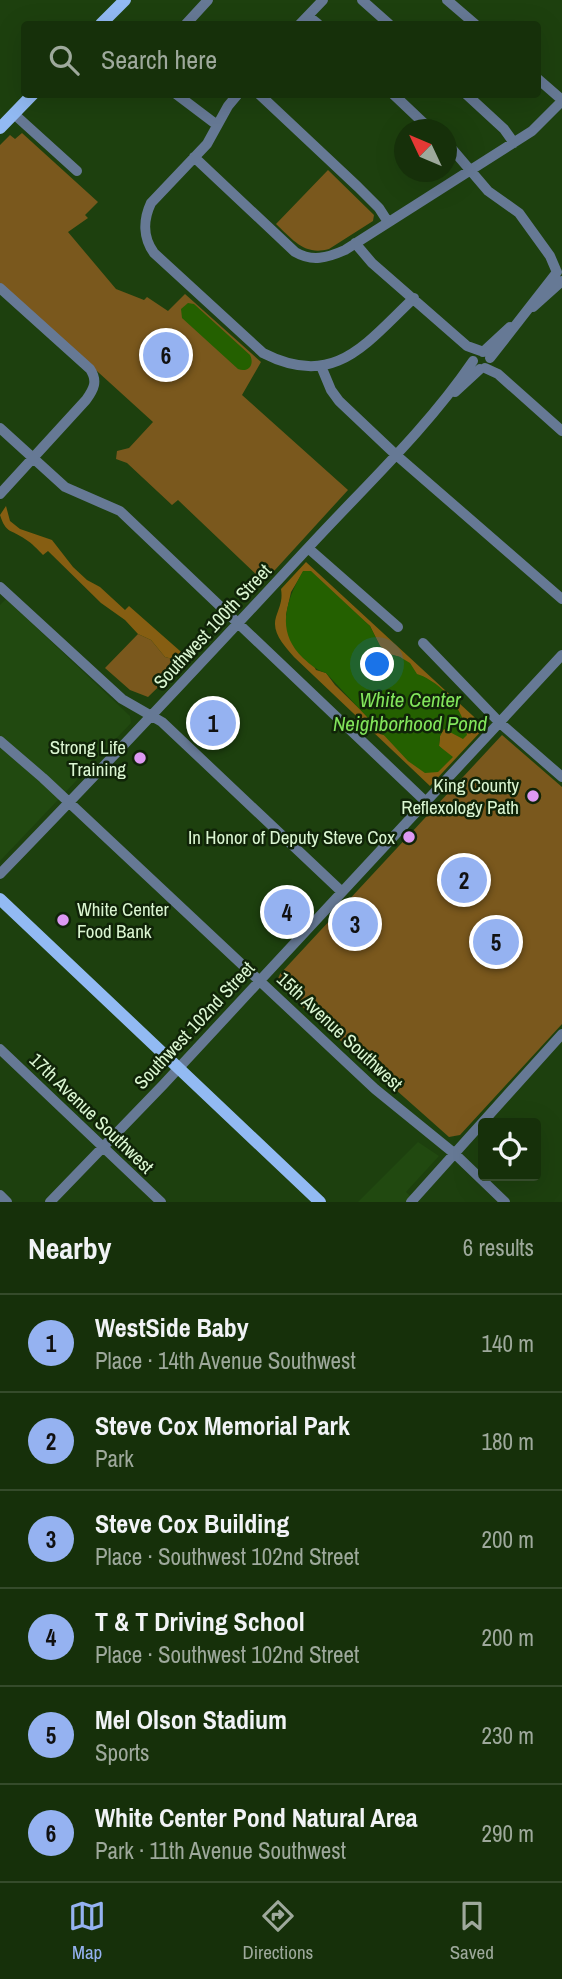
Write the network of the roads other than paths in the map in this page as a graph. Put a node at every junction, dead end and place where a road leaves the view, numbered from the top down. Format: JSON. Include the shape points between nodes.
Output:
{"nodes":[{"id":1,"x":125,"y":0,"type":"edge"},
{"id":2,"x":208,"y":0,"type":"edge"},
{"id":3,"x":323,"y":0,"type":"edge"},
{"id":4,"x":362,"y":0,"type":"edge"},
{"id":5,"x":447,"y":0,"type":"edge"},
{"id":6,"x":309,"y":16,"type":"junction"},
{"id":7,"x":104,"y":21,"type":"edge"},
{"id":8,"x":189,"y":21,"type":"edge"},
{"id":9,"x":303,"y":21,"type":"edge"},
{"id":10,"x":315,"y":21,"type":"edge"},
{"id":11,"x":386,"y":21,"type":"edge"},
{"id":12,"x":472,"y":21,"type":"edge"},
{"id":13,"x":541,"y":83,"type":"edge"},
{"id":14,"x":29,"y":98,"type":"edge"},
{"id":15,"x":181,"y":98,"type":"edge"},
{"id":16,"x":235,"y":98,"type":"edge"},
{"id":17,"x":263,"y":98,"type":"edge"},
{"id":18,"x":397,"y":98,"type":"edge"},
{"id":19,"x":470,"y":98,"type":"edge"},
{"id":20,"x":562,"y":101,"type":"edge"},
{"id":21,"x":14,"y":114,"type":"junction"},
{"id":22,"x":419,"y":119,"type":"edge"},
{"id":23,"x":217,"y":125,"type":"junction"},
{"id":24,"x":0,"y":128,"type":"edge"},
{"id":25,"x":514,"y":143,"type":"junction"},
{"id":26,"x":457,"y":155,"type":"edge"},
{"id":27,"x":194,"y":157,"type":"junction"},
{"id":28,"x":77,"y":171,"type":"dead end"},
{"id":29,"x":471,"y":171,"type":"junction"},
{"id":30,"x":388,"y":222,"type":"junction"},
{"id":31,"x":355,"y":243,"type":"junction"},
{"id":32,"x":560,"y":271,"type":"edge"},
{"id":33,"x":0,"y":288,"type":"edge"},
{"id":34,"x":414,"y":298,"type":"junction"},
{"id":35,"x":482,"y":360,"type":"junction"},
{"id":36,"x":321,"y":366,"type":"junction"},
{"id":37,"x":0,"y":428,"type":"edge"},
{"id":38,"x":562,"y":432,"type":"edge"},
{"id":39,"x":395,"y":454,"type":"junction"},
{"id":40,"x":33,"y":458,"type":"junction"},
{"id":41,"x":0,"y":494,"type":"edge"},
{"id":42,"x":308,"y":548,"type":"junction"},
{"id":43,"x":0,"y":587,"type":"edge"},
{"id":44,"x":562,"y":599,"type":"edge"},
{"id":45,"x":238,"y":624,"type":"junction"},
{"id":46,"x":398,"y":627,"type":"dead end"},
{"id":47,"x":423,"y":643,"type":"dead end"},
{"id":48,"x":562,"y":655,"type":"edge"},
{"id":49,"x":150,"y":717,"type":"junction"},
{"id":50,"x":500,"y":723,"type":"junction"},
{"id":51,"x":0,"y":741,"type":"edge"},
{"id":52,"x":562,"y":777,"type":"edge"},
{"id":53,"x":426,"y":802,"type":"junction"},
{"id":54,"x":69,"y":803,"type":"junction"},
{"id":55,"x":0,"y":874,"type":"edge"},
{"id":56,"x":342,"y":892,"type":"junction"},
{"id":57,"x":0,"y":899,"type":"edge"},
{"id":58,"x":259,"y":981,"type":"junction"},
{"id":59,"x":562,"y":1034,"type":"edge"},
{"id":60,"x":0,"y":1049,"type":"edge"},
{"id":61,"x":179,"y":1067,"type":"junction"},
{"id":62,"x":102,"y":1147,"type":"junction"},
{"id":63,"x":455,"y":1154,"type":"junction"},
{"id":64,"x":0,"y":1195,"type":"edge"},
{"id":65,"x":7,"y":1202,"type":"edge"},
{"id":66,"x":50,"y":1202,"type":"edge"},
{"id":67,"x":161,"y":1202,"type":"edge"},
{"id":68,"x":320,"y":1202,"type":"edge"},
{"id":69,"x":411,"y":1202,"type":"edge"},
{"id":70,"x":505,"y":1202,"type":"edge"}],
"edges":[{"from":1,"to":7,"type":"main road"},
{"from":2,"to":8,"type":"street"},
{"from":3,"to":6,"type":"street"},
{"from":4,"to":11,"type":"street"},
{"from":5,"to":12,"type":"street"},
{"from":6,"to":9,"type":"street"},
{"from":6,"to":10,"type":"street"},
{"from":13,"to":20,"type":"street"},
{"from":14,"to":21,"type":"main road"},
{"from":15,"to":23,"type":"street"},
{"from":16,"to":23,"type":"street"},
{"from":17,"to":30,"type":"street","via":[[358,187]]},
{"from":18,"to":22,"type":"street"},
{"from":19,"to":25,"type":"street"},
{"from":20,"to":25,"type":"street","via":[[542,124]]},
{"from":21,"to":24,"type":"main road"},
{"from":21,"to":28,"type":"street"},
{"from":23,"to":27,"type":"street"},
{"from":25,"to":29,"type":"street"},
{"from":26,"to":29,"type":"street"},
{"from":27,"to":31,"type":"street","via":[[303,257],[323,258]]},
{"from":27,"to":36,"type":"street","via":[[147,212],[147,240],[154,253],[263,353],[285,362]]},
{"from":29,"to":30,"type":"street"},
{"from":29,"to":32,"type":"street","via":[[488,191],[519,213]]},
{"from":30,"to":31,"type":"street"},
{"from":31,"to":34,"type":"street"},
{"from":32,"to":35,"type":"street","name":"Southwest 100th Street"},
{"from":33,"to":40,"type":"street","via":[[90,369],[95,381],[86,400]]},
{"from":34,"to":35,"type":"street"},
{"from":34,"to":36,"type":"street","via":[[369,344]]},
{"from":35,"to":38,"type":"street"},
{"from":35,"to":39,"type":"street","name":"Southwest 100th Street"},
{"from":36,"to":39,"type":"street","via":[[338,401]]},
{"from":37,"to":40,"type":"street"},
{"from":39,"to":42,"type":"street","name":"Southwest 100th Street"},
{"from":39,"to":44,"type":"street"},
{"from":40,"to":41,"type":"street"},
{"from":40,"to":45,"type":"street","via":[[71,492],[120,511]]},
{"from":42,"to":45,"type":"street","name":"Southwest 100th Street"},
{"from":42,"to":46,"type":"street"},
{"from":43,"to":49,"type":"street","via":[[114,693]]},
{"from":45,"to":49,"type":"street","name":"Southwest 100th Street"},
{"from":45,"to":53,"type":"street"},
{"from":47,"to":50,"type":"street"},
{"from":48,"to":50,"type":"street","name":"Southwest 102nd Street"},
{"from":49,"to":54,"type":"street","name":"Southwest 100th Street"},
{"from":49,"to":56,"type":"street","via":[[162,722]]},
{"from":50,"to":52,"type":"street"},
{"from":50,"to":53,"type":"street","name":"Southwest 102nd Street"},
{"from":51,"to":54,"type":"street","name":"15th Avenue Southwest"},
{"from":53,"to":56,"type":"street","name":"Southwest 102nd Street"},
{"from":54,"to":55,"type":"street","name":"Southwest 100th Street"},
{"from":54,"to":58,"type":"street","name":"15th Avenue Southwest"},
{"from":56,"to":58,"type":"street","name":"Southwest 102nd Street"},
{"from":57,"to":61,"type":"main road"},
{"from":58,"to":61,"type":"street","name":"Southwest 102nd Street"},
{"from":58,"to":63,"type":"street","name":"15th Avenue Southwest","via":[[375,1089]]},
{"from":59,"to":63,"type":"street"},
{"from":60,"to":62,"type":"street","name":"17th Avenue Southwest"},
{"from":61,"to":62,"type":"street","name":"Southwest 102nd Street"},
{"from":61,"to":68,"type":"main road"},
{"from":62,"to":66,"type":"street","name":"Southwest 102nd Street"},
{"from":62,"to":67,"type":"street","name":"17th Avenue Southwest"},
{"from":63,"to":69,"type":"street"},
{"from":63,"to":70,"type":"street","name":"15th Avenue Southwest"},
{"from":64,"to":65,"type":"street"}]}
